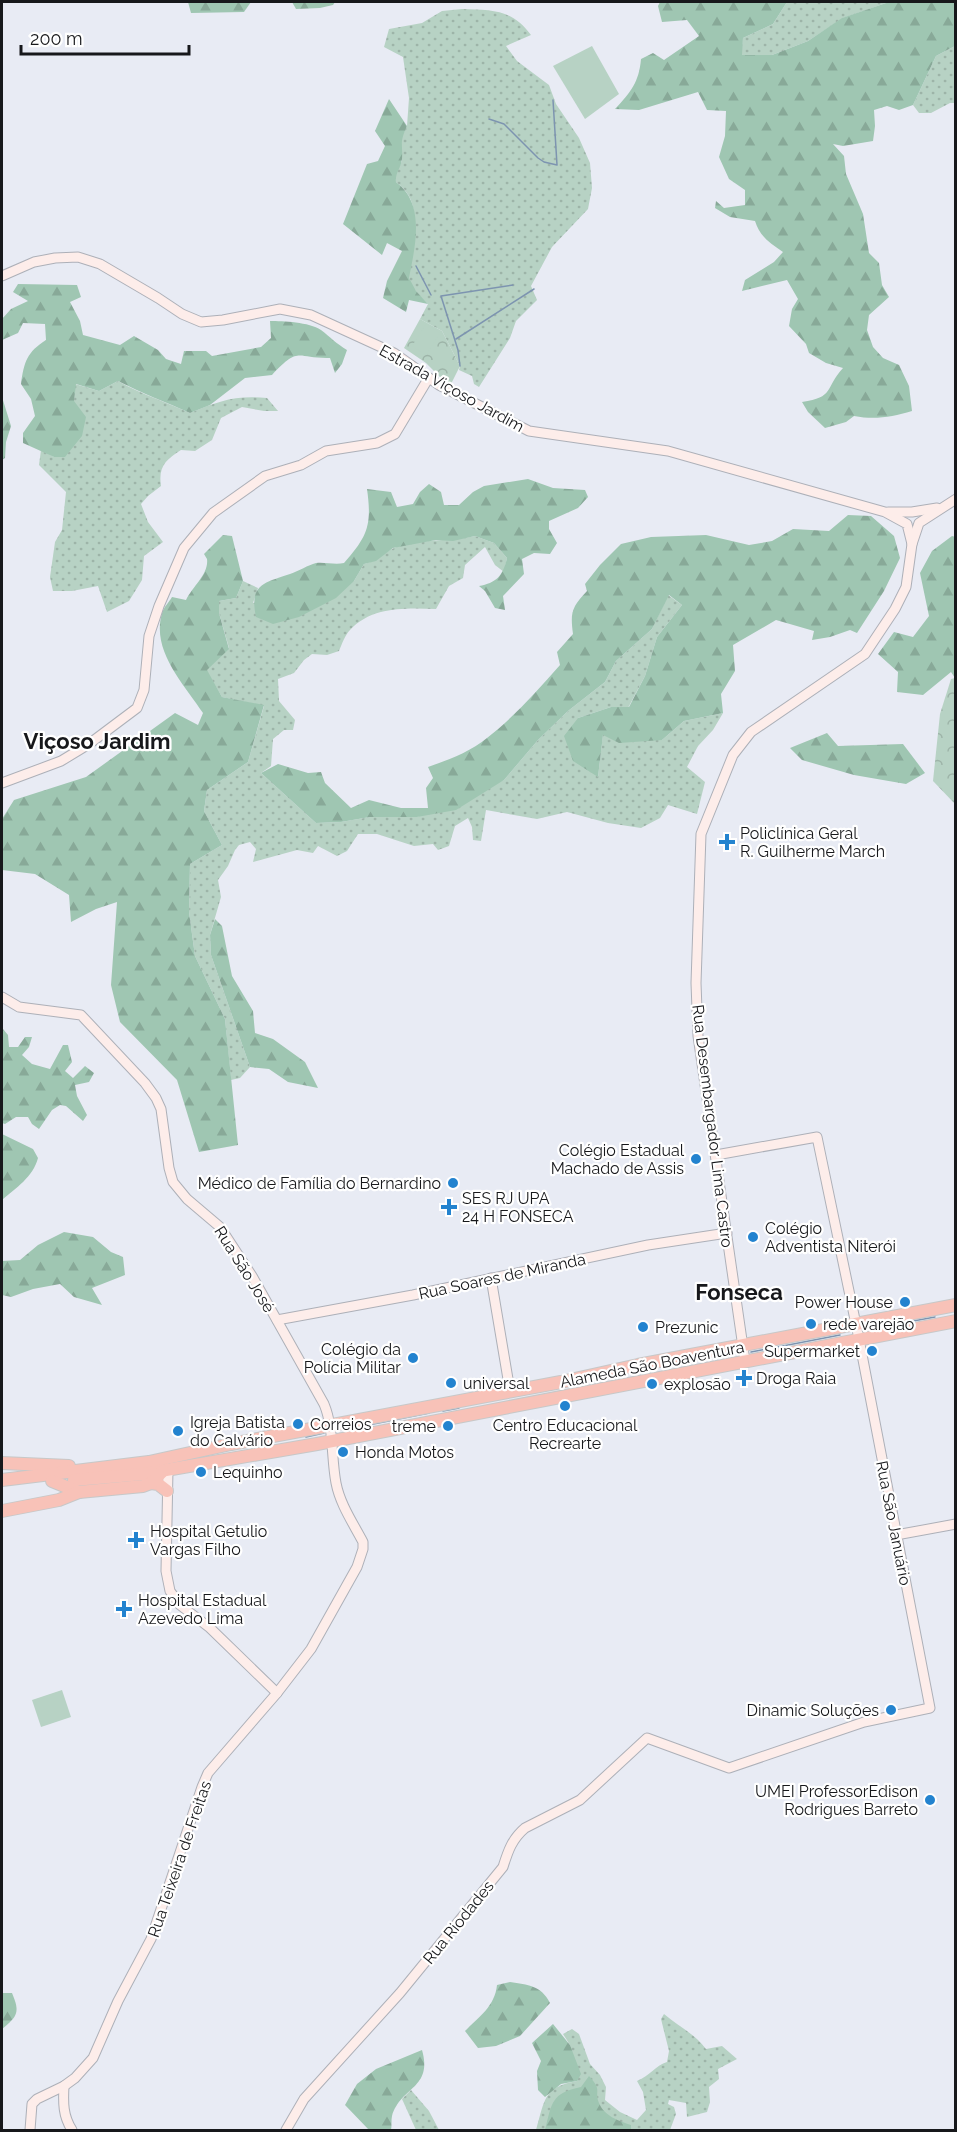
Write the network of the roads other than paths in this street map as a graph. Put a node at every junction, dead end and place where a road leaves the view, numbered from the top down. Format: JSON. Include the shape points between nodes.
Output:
{"nodes":[{"id":1,"x":2,"y":276,"type":"edge"},
{"id":2,"x":428,"y":379,"type":"junction"},
{"id":3,"x":956,"y":499,"type":"edge"},
{"id":4,"x":942,"y":507,"type":"junction"},
{"id":5,"x":885,"y":512,"type":"junction"},
{"id":6,"x":912,"y":512,"type":"junction"},
{"id":7,"x":919,"y":523,"type":"junction"},
{"id":8,"x":907,"y":524,"type":"junction"},
{"id":9,"x":912,"y":544,"type":"junction"},
{"id":10,"x":2,"y":783,"type":"edge"},
{"id":11,"x":2,"y":997,"type":"edge"},
{"id":12,"x":716,"y":1155,"type":"junction"},
{"id":13,"x":727,"y":1233,"type":"junction"},
{"id":14,"x":491,"y":1278,"type":"junction"},
{"id":15,"x":956,"y":1305,"type":"edge"},
{"id":16,"x":277,"y":1320,"type":"junction"},
{"id":17,"x":956,"y":1321,"type":"edge"},
{"id":18,"x":856,"y":1324,"type":"junction"},
{"id":19,"x":859,"y":1339,"type":"junction"},
{"id":20,"x":743,"y":1346,"type":"junction"},
{"id":21,"x":745,"y":1361,"type":"junction"},
{"id":22,"x":510,"y":1391,"type":"junction"},
{"id":23,"x":330,"y":1425,"type":"junction"},
{"id":24,"x":331,"y":1442,"type":"junction"},
{"id":25,"x":2,"y":1463,"type":"edge"},
{"id":26,"x":165,"y":1471,"type":"junction"},
{"id":27,"x":104,"y":1473,"type":"junction"},
{"id":28,"x":2,"y":1480,"type":"edge"},
{"id":29,"x":52,"y":1481,"type":"junction"},
{"id":30,"x":151,"y":1483,"type":"junction"},
{"id":31,"x":2,"y":1487,"type":"edge"},
{"id":32,"x":167,"y":1491,"type":"junction"},
{"id":33,"x":79,"y":1492,"type":"junction"},
{"id":34,"x":2,"y":1511,"type":"edge"},
{"id":35,"x":956,"y":1524,"type":"edge"},
{"id":36,"x":896,"y":1534,"type":"junction"},
{"id":37,"x":277,"y":1693,"type":"junction"},
{"id":38,"x":647,"y":1738,"type":"joint"},
{"id":39,"x":64,"y":2086,"type":"junction"},
{"id":40,"x":30,"y":2130,"type":"edge"},
{"id":41,"x":72,"y":2130,"type":"edge"},
{"id":42,"x":286,"y":2130,"type":"edge"}],
"edges":[{"from":1,"to":2,"type":"street","name":"Estrada Viçoso Jardim","via":[[34,262],[78,257],[100,264],[201,322],[280,309],[311,315],[394,354]]},
{"from":2,"to":5,"type":"street","name":"Estrada Viçoso Jardim","via":[[537,434],[662,450]]},
{"from":2,"to":10,"type":"street","via":[[390,438],[326,451],[301,465],[265,476],[213,513],[184,548],[159,606],[149,636],[144,690],[137,708],[61,760]]},
{"from":3,"to":4,"type":"street"},
{"from":4,"to":6,"type":"street","name":"Estrada Viçoso Jardim"},
{"from":4,"to":7,"type":"street"},
{"from":5,"to":6,"type":"street","name":"Estrada Viçoso Jardim"},
{"from":5,"to":8,"type":"street","name":"Estrada Viçoso Jardim"},
{"from":6,"to":7,"type":"street","via":[[919,515]]},
{"from":6,"to":8,"type":"street","via":[[906,518]]},
{"from":7,"to":8,"type":"street"},
{"from":7,"to":9,"type":"street","name":"Rua Desembargador Lima Castro"},
{"from":8,"to":9,"type":"street","name":"Rua Desembargador Lima Castro"},
{"from":9,"to":12,"type":"street","name":"Rua Desembargador Lima Castro","via":[[906,587],[874,642],[856,661],[751,732],[733,755],[704,824],[696,982],[698,1036]]},
{"from":11,"to":16,"type":"street","name":"Rua São José","via":[[19,1007],[81,1015],[145,1083],[161,1109],[173,1182],[220,1227]]},
{"from":12,"to":13,"type":"street","name":"Rua Desembargador Lima Castro"},
{"from":12,"to":18,"type":"street","name":"Rua São Januário","via":[[817,1137]]},
{"from":13,"to":14,"type":"street","name":"Rua Soares de Miranda","via":[[648,1245]]},
{"from":13,"to":20,"type":"street","name":"Rua Desembargador Lima Castro"},
{"from":14,"to":16,"type":"street","name":"Rua Soares de Miranda"},
{"from":14,"to":22,"type":"street"},
{"from":15,"to":18,"type":"highway","name":"Alameda São Boaventura"},
{"from":16,"to":23,"type":"street","name":"Rua São José","via":[[324,1404]]},
{"from":17,"to":19,"type":"highway","name":"Alameda São Boaventura"},
{"from":18,"to":19,"type":"street","name":"Rua São Januário"},
{"from":18,"to":20,"type":"highway","name":"Alameda São Boaventura"},
{"from":19,"to":21,"type":"highway","name":"Alameda São Boaventura"},
{"from":19,"to":36,"type":"street","name":"Rua São Januário"},
{"from":20,"to":21,"type":"street","name":"Rua Desembargador Lima Castro"},
{"from":20,"to":22,"type":"highway","name":"Alameda São Boaventura"},
{"from":21,"to":24,"type":"highway","name":"Alameda São Boaventura"},
{"from":22,"to":23,"type":"highway","name":"Alameda São Boaventura"},
{"from":23,"to":24,"type":"street","name":"Rua São José"},
{"from":23,"to":27,"type":"highway","name":"Alameda São Boaventura"},
{"from":24,"to":26,"type":"highway","name":"Alameda São Boaventura"},
{"from":24,"to":37,"type":"street","name":"Rua Teixeira de Freitas","via":[[339,1493],[363,1549],[311,1649]]},
{"from":25,"to":27,"type":"highway","via":[[86,1466]]},
{"from":26,"to":27,"type":"highway","name":"Alameda São Boaventura"},
{"from":26,"to":30,"type":"highway"},
{"from":26,"to":32,"type":"street"},
{"from":27,"to":28,"type":"highway"},
{"from":27,"to":29,"type":"highway"},
{"from":29,"to":31,"type":"highway"},
{"from":29,"to":33,"type":"highway"},
{"from":30,"to":32,"type":"highway"},
{"from":30,"to":33,"type":"highway"},
{"from":32,"to":37,"type":"street","via":[[166,1571],[170,1591],[180,1605],[210,1628]]},
{"from":33,"to":34,"type":"highway"},
{"from":35,"to":36,"type":"street"},
{"from":36,"to":38,"type":"street","name":"Rua São Januário","via":[[930,1708],[864,1722],[729,1768]]},
{"from":37,"to":39,"type":"street","name":"Rua Teixeira de Freitas","via":[[208,1773],[151,1939],[93,2058]]},
{"from":38,"to":42,"type":"street","name":"Rua Riodades","via":[[580,1800],[517,1835],[503,1867],[405,1988],[304,2099]]},
{"from":39,"to":40,"type":"street","name":"Rua Teixeira de Freitas","via":[[32,2104]]},
{"from":39,"to":41,"type":"street","via":[[63,2111]]}]}
